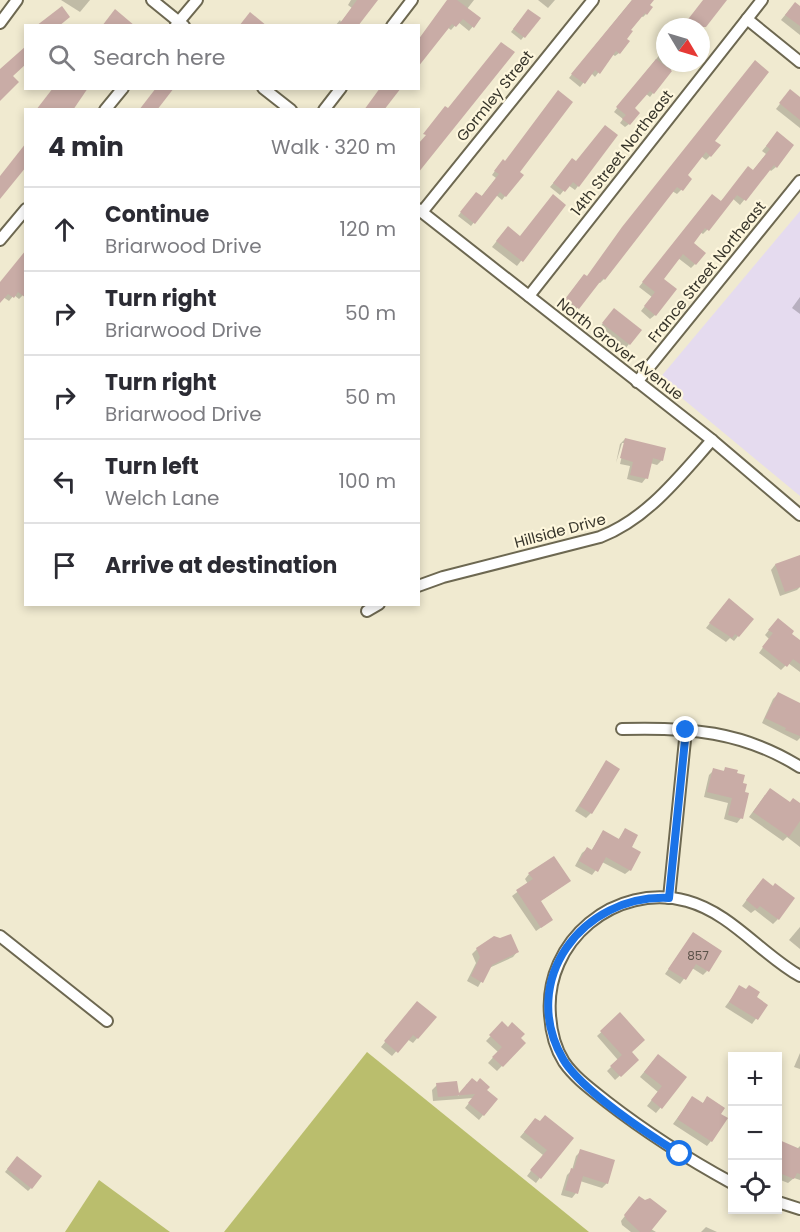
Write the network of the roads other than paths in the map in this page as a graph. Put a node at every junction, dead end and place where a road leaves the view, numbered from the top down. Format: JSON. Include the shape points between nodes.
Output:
{"nodes":[{"id":1,"x":17,"y":0,"type":"edge"},
{"id":2,"x":152,"y":0,"type":"edge"},
{"id":3,"x":197,"y":0,"type":"edge"},
{"id":4,"x":412,"y":0,"type":"edge"},
{"id":5,"x":593,"y":0,"type":"edge"},
{"id":6,"x":762,"y":0,"type":"edge"},
{"id":7,"x":747,"y":19,"type":"junction"},
{"id":8,"x":0,"y":23,"type":"edge"},
{"id":9,"x":180,"y":24,"type":"edge"},
{"id":10,"x":394,"y":24,"type":"edge"},
{"id":11,"x":800,"y":62,"type":"edge"},
{"id":12,"x":121,"y":90,"type":"edge"},
{"id":13,"x":266,"y":90,"type":"edge"},
{"id":14,"x":339,"y":90,"type":"edge"},
{"id":15,"x":107,"y":108,"type":"edge"},
{"id":16,"x":288,"y":108,"type":"edge"},
{"id":17,"x":326,"y":108,"type":"edge"},
{"id":18,"x":800,"y":181,"type":"edge"},
{"id":19,"x":24,"y":211,"type":"edge"},
{"id":20,"x":420,"y":211,"type":"edge"},
{"id":21,"x":0,"y":240,"type":"edge"},
{"id":22,"x":529,"y":296,"type":"junction"},
{"id":23,"x":637,"y":382,"type":"junction"},
{"id":24,"x":712,"y":440,"type":"junction"},
{"id":25,"x":800,"y":515,"type":"edge"},
{"id":26,"x":420,"y":585,"type":"edge"},
{"id":27,"x":376,"y":606,"type":"edge"},
{"id":28,"x":367,"y":611,"type":"dead end"},
{"id":29,"x":622,"y":729,"type":"dead end"},
{"id":30,"x":686,"y":730,"type":"junction"},
{"id":31,"x":800,"y":766,"type":"edge"},
{"id":32,"x":669,"y":898,"type":"junction"},
{"id":33,"x":0,"y":936,"type":"edge"},
{"id":34,"x":800,"y":976,"type":"edge"},
{"id":35,"x":107,"y":1021,"type":"dead end"},
{"id":36,"x":728,"y":1181,"type":"edge"},
{"id":37,"x":782,"y":1204,"type":"edge"},
{"id":38,"x":800,"y":1209,"type":"edge"}],
"edges":[{"from":1,"to":8,"type":"street"},
{"from":2,"to":9,"type":"street"},
{"from":3,"to":9,"type":"street"},
{"from":4,"to":10,"type":"street"},
{"from":5,"to":20,"type":"street","name":"Gormley Street"},
{"from":6,"to":7,"type":"street","name":"14th Street Northeast"},
{"from":7,"to":11,"type":"street"},
{"from":7,"to":22,"type":"street","name":"14th Street Northeast"},
{"from":12,"to":15,"type":"street"},
{"from":13,"to":16,"type":"street"},
{"from":14,"to":17,"type":"street"},
{"from":18,"to":23,"type":"street","name":"France Street Northeast"},
{"from":19,"to":21,"type":"street"},
{"from":20,"to":22,"type":"street","name":"North Grover Avenue"},
{"from":22,"to":23,"type":"street","name":"North Grover Avenue"},
{"from":23,"to":24,"type":"street","name":"North Grover Avenue"},
{"from":24,"to":25,"type":"street","name":"North Grover Avenue"},
{"from":24,"to":26,"type":"street","name":"Hillside Drive","via":[[638,517],[620,530]]},
{"from":27,"to":28,"type":"street"},
{"from":29,"to":30,"type":"street"},
{"from":30,"to":31,"type":"street","via":[[752,744]]},
{"from":30,"to":32,"type":"street"},
{"from":32,"to":34,"type":"street","via":[[687,901],[721,917]]},
{"from":32,"to":36,"type":"street","via":[[643,898],[611,908],[579,932],[566,947],[555,971],[550,991],[551,1024],[564,1062],[587,1086],[656,1139]]},
{"from":33,"to":35,"type":"street"},
{"from":37,"to":38,"type":"street"}]}
